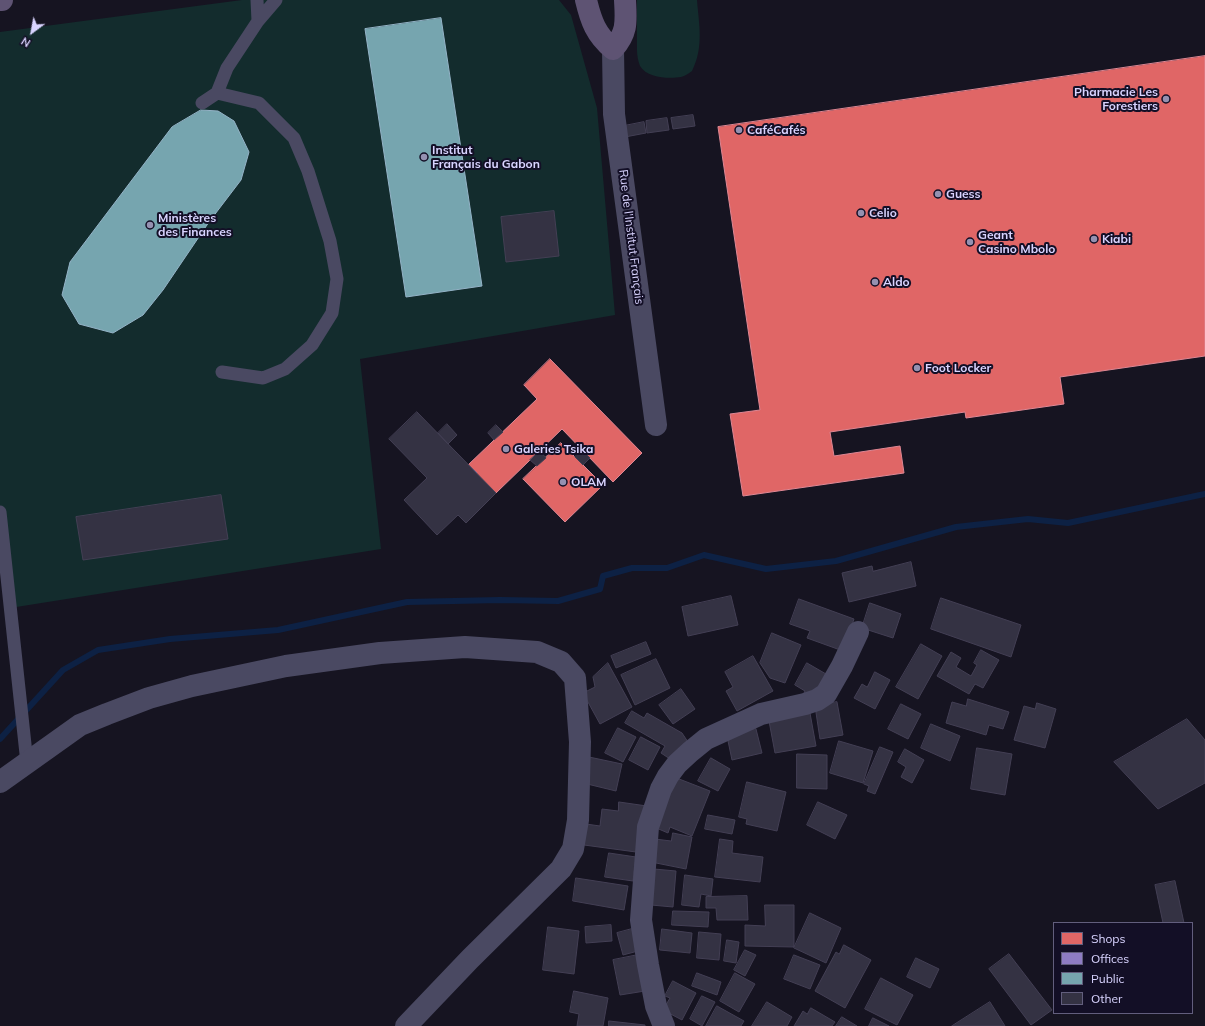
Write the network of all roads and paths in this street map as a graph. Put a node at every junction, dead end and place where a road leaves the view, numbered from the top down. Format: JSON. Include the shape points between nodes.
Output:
{"nodes":[{"id":1,"x":257,"y":0,"type":"edge"},
{"id":2,"x":276,"y":0,"type":"edge"},
{"id":3,"x":586,"y":0,"type":"edge"},
{"id":4,"x":624,"y":0,"type":"edge"},
{"id":5,"x":258,"y":21,"type":"junction"},
{"id":6,"x":613,"y":49,"type":"junction"},
{"id":7,"x":217,"y":93,"type":"junction"},
{"id":8,"x":202,"y":103,"type":"dead end"},
{"id":9,"x":222,"y":372,"type":"dead end"},
{"id":10,"x":656,"y":425,"type":"dead end"},
{"id":11,"x":0,"y":512,"type":"edge"},
{"id":12,"x":858,"y":632,"type":"dead end"},
{"id":13,"x":27,"y":763,"type":"junction"},
{"id":14,"x":0,"y":782,"type":"edge"},
{"id":15,"x":406,"y":1026,"type":"edge"},
{"id":16,"x":664,"y":1026,"type":"edge"}],
"edges":[{"from":1,"to":5,"type":"lane"},
{"from":2,"to":5,"type":"lane"},
{"from":3,"to":6,"type":"main road","via":[[596,30],[604,42]]},
{"from":4,"to":6,"type":"main road","via":[[626,25],[621,40]]},
{"from":5,"to":7,"type":"lane","via":[[227,68]]},
{"from":6,"to":10,"type":"street","name":"Rue de l'Institut Français","via":[[614,114]]},
{"from":7,"to":8,"type":"lane"},
{"from":7,"to":9,"type":"lane","via":[[259,103],[294,138],[308,171],[330,241],[337,279],[332,313],[312,345],[285,369],[263,378]]},
{"from":11,"to":13,"type":"lane"},
{"from":12,"to":16,"type":"street","via":[[826,694],[817,700],[761,714],[706,739],[677,764],[661,789],[648,827],[641,920],[655,999]]},
{"from":13,"to":14,"type":"street"},
{"from":13,"to":15,"type":"street","via":[[80,725],[142,700],[192,686],[286,666],[380,653],[465,647],[537,652],[561,662],[575,678],[580,742],[578,820],[573,849],[561,869]]}]}
